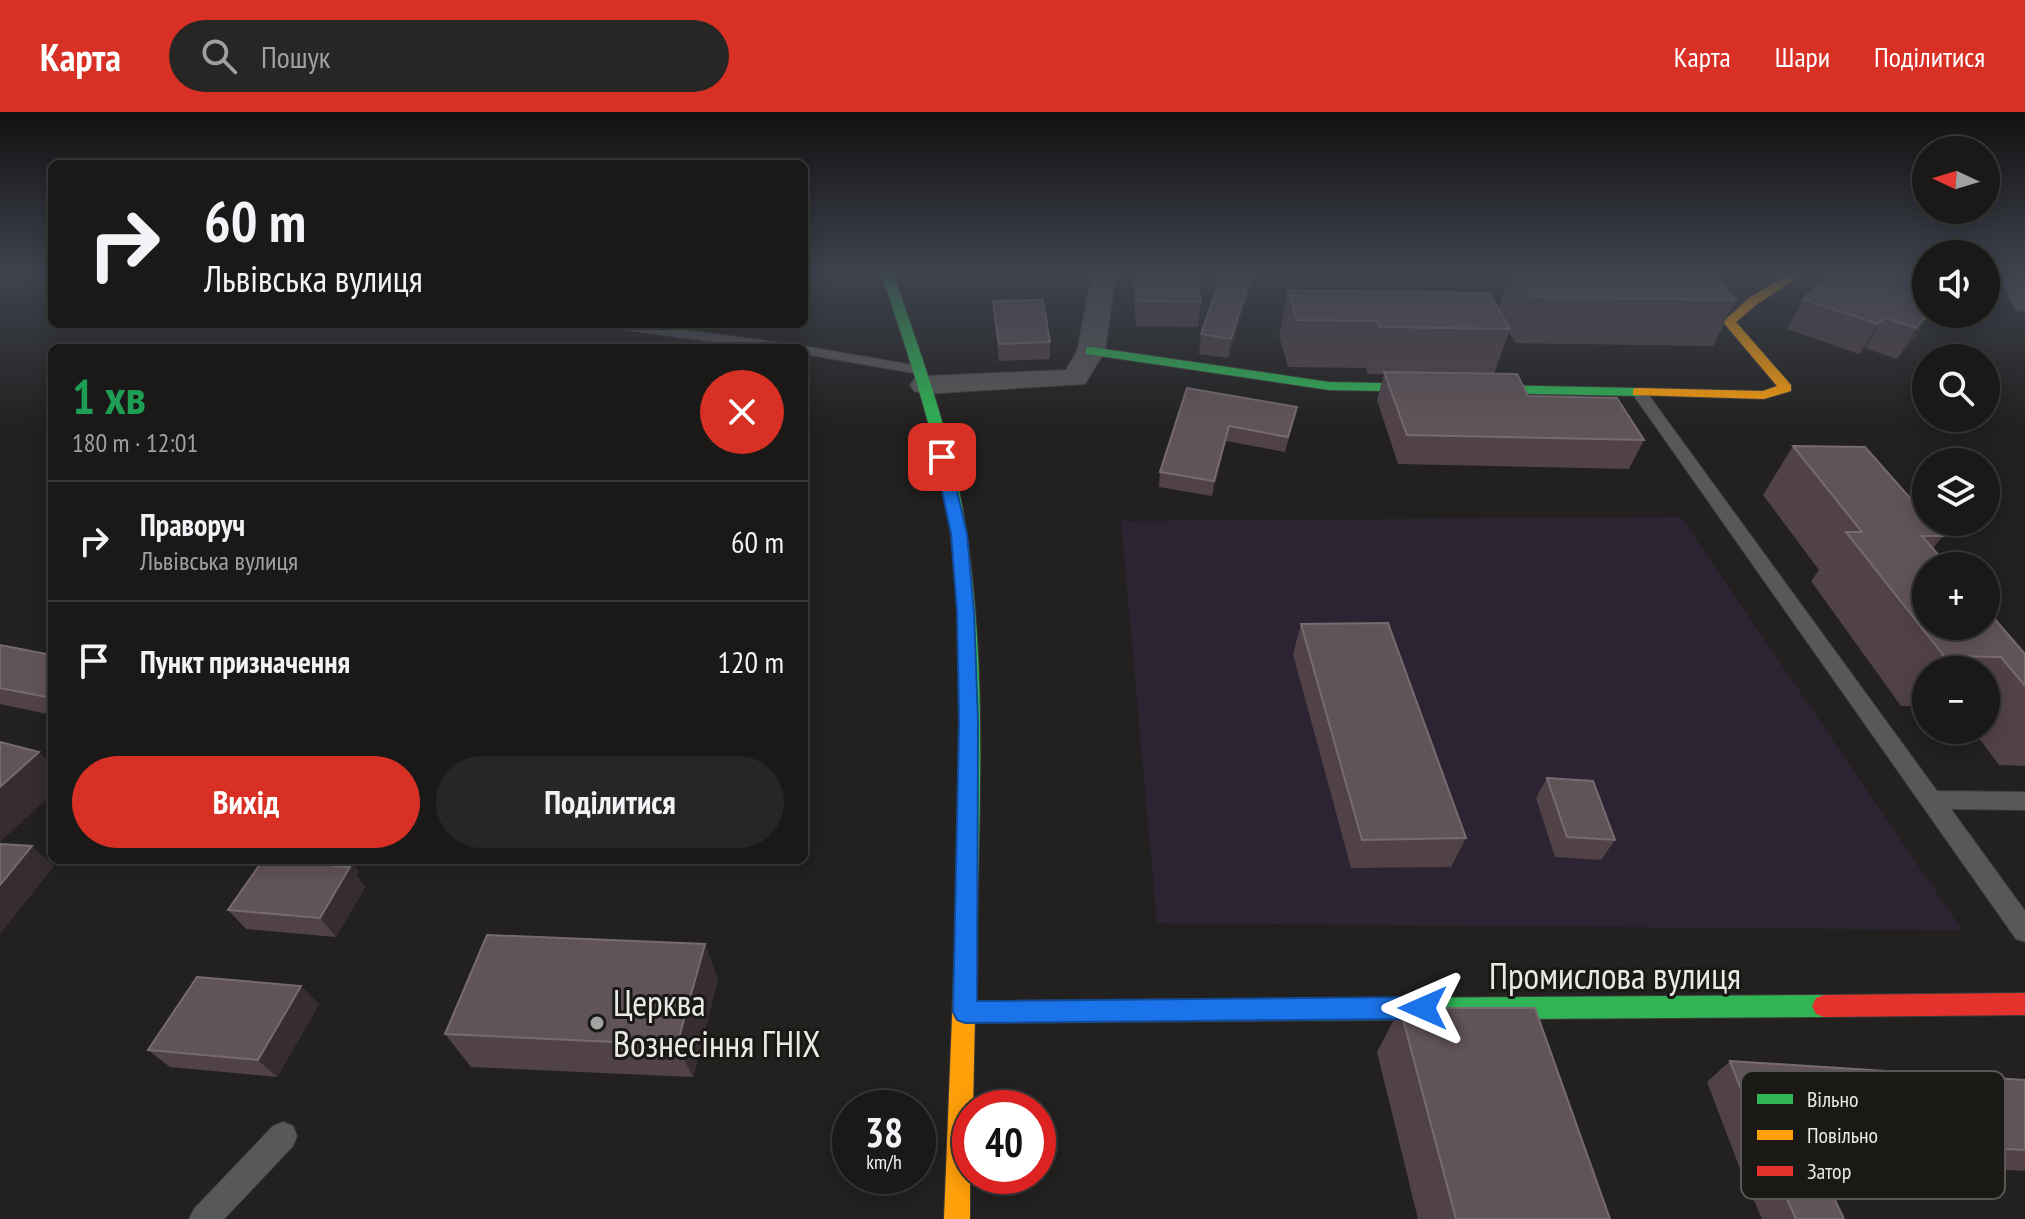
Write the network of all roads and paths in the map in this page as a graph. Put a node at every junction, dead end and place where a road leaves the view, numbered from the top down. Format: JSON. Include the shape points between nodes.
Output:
{"nodes":[{"id":1,"x":904,"y":325,"type":"edge"},
{"id":2,"x":1095,"y":325,"type":"edge"},
{"id":3,"x":1731,"y":325,"type":"edge"},
{"id":4,"x":641,"y":328,"type":"edge"},
{"id":5,"x":760,"y":344,"type":"edge"},
{"id":6,"x":808,"y":351,"type":"edge"},
{"id":7,"x":1091,"y":351,"type":"junction"},
{"id":8,"x":922,"y":378,"type":"junction"},
{"id":9,"x":1640,"y":393,"type":"junction"},
{"id":10,"x":1932,"y":800,"type":"junction"},
{"id":11,"x":2025,"y":801,"type":"edge"},
{"id":12,"x":2025,"y":931,"type":"edge"},
{"id":13,"x":2025,"y":1004,"type":"edge"},
{"id":14,"x":965,"y":1012,"type":"junction"},
{"id":15,"x":283,"y":1136,"type":"dead end"},
{"id":16,"x":204,"y":1219,"type":"edge"},
{"id":17,"x":957,"y":1219,"type":"edge"}],
"edges":[{"from":1,"to":8,"type":"street"},
{"from":2,"to":7,"type":"street"},
{"from":3,"to":9,"type":"street","via":[[1786,388],[1764,395]]},
{"from":4,"to":5,"type":"lane"},
{"from":6,"to":8,"type":"lane"},
{"from":7,"to":8,"type":"street","via":[[1075,378]]},
{"from":7,"to":9,"type":"street","via":[[1329,386]]},
{"from":8,"to":14,"type":"street","via":[[959,534],[966,612]]},
{"from":9,"to":10,"type":"lane"},
{"from":10,"to":11,"type":"lane"},
{"from":10,"to":12,"type":"lane"},
{"from":13,"to":14,"type":"street","name":"Промислова вулиця"},
{"from":14,"to":17,"type":"street"},
{"from":15,"to":16,"type":"lane"}]}
